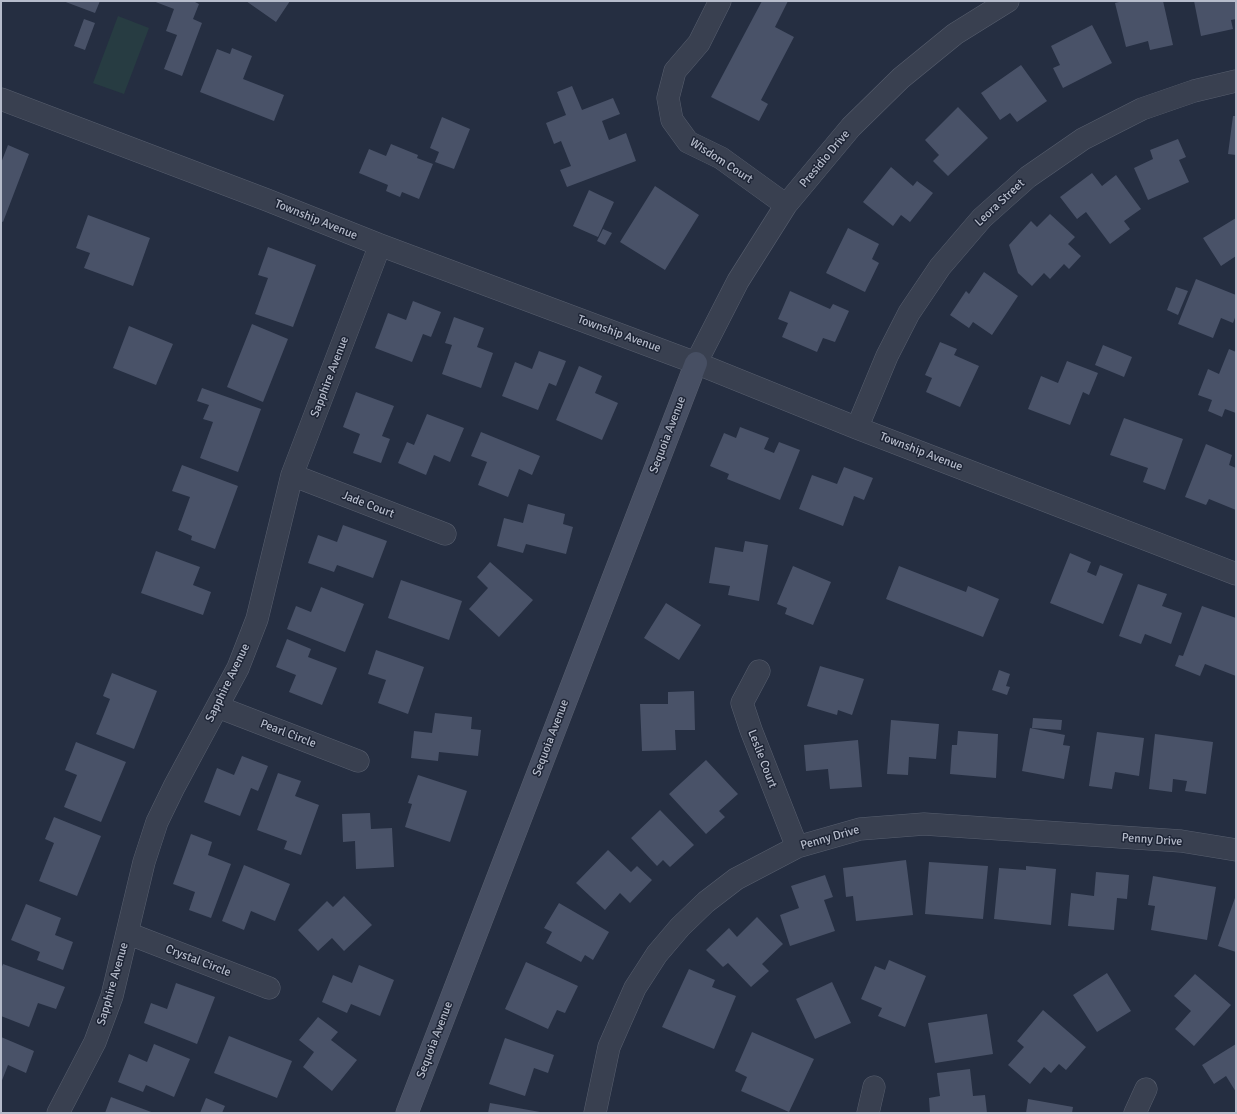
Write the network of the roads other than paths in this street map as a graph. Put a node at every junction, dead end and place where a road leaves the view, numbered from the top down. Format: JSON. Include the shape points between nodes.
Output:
{"nodes":[{"id":1,"x":720,"y":1,"type":"edge"},
{"id":2,"x":1008,"y":1,"type":"edge"},
{"id":3,"x":1236,"y":80,"type":"edge"},
{"id":4,"x":1,"y":99,"type":"edge"},
{"id":5,"x":786,"y":205,"type":"junction"},
{"id":6,"x":380,"y":245,"type":"junction"},
{"id":7,"x":696,"y":363,"type":"junction"},
{"id":8,"x":858,"y":428,"type":"junction"},
{"id":9,"x":292,"y":475,"type":"junction"},
{"id":10,"x":445,"y":534,"type":"dead end"},
{"id":11,"x":1236,"y":574,"type":"edge"},
{"id":12,"x":758,"y":671,"type":"dead end"},
{"id":13,"x":218,"y":707,"type":"junction"},
{"id":14,"x":358,"y":761,"type":"dead end"},
{"id":15,"x":797,"y":847,"type":"junction"},
{"id":16,"x":1236,"y":850,"type":"edge"},
{"id":17,"x":127,"y":933,"type":"junction"},
{"id":18,"x":269,"y":988,"type":"dead end"},
{"id":19,"x":874,"y":1087,"type":"dead end"},
{"id":20,"x":1146,"y":1089,"type":"dead end"},
{"id":21,"x":58,"y":1113,"type":"edge"},
{"id":22,"x":407,"y":1113,"type":"edge"},
{"id":23,"x":595,"y":1113,"type":"edge"},
{"id":24,"x":868,"y":1113,"type":"edge"},
{"id":25,"x":1135,"y":1113,"type":"edge"}],
"edges":[{"from":1,"to":5,"type":"street","name":"Wisdom Court","via":[[699,43],[675,71],[668,98],[672,120],[688,142],[721,158]]},
{"from":2,"to":5,"type":"street","name":"Presidio Drive","via":[[955,34],[901,78],[852,127]]},
{"from":3,"to":8,"type":"street","name":"Leora Street","via":[[1142,109],[1083,139],[1028,177],[982,218],[940,267],[909,313],[887,356]]},
{"from":4,"to":6,"type":"street","name":"Township Avenue"},
{"from":5,"to":7,"type":"street","name":"Presidio Drive","via":[[738,281]]},
{"from":6,"to":7,"type":"street","name":"Township Avenue"},
{"from":6,"to":9,"type":"street","name":"Sapphire Avenue"},
{"from":7,"to":8,"type":"street","name":"Township Avenue"},
{"from":7,"to":22,"type":"street","name":"Sequoia Avenue"},
{"from":8,"to":11,"type":"street","name":"Township Avenue"},
{"from":9,"to":10,"type":"street","name":"Jade Court"},
{"from":9,"to":13,"type":"street","name":"Sapphire Avenue","via":[[257,619],[238,668]]},
{"from":12,"to":15,"type":"street","name":"Leslie Court","via":[[742,703],[750,730]]},
{"from":13,"to":14,"type":"street","name":"Pearl Circle"},
{"from":13,"to":17,"type":"street","name":"Sapphire Avenue","via":[[157,822],[144,862]]},
{"from":15,"to":16,"type":"street","name":"Penny Drive","via":[[860,829],[924,824],[1181,841]]},
{"from":15,"to":23,"type":"street","name":"Penny Drive","via":[[736,879],[680,927],[657,954],[635,988],[609,1048]]},
{"from":17,"to":18,"type":"street","name":"Crystal Circle"},
{"from":17,"to":21,"type":"street","name":"Sapphire Avenue","via":[[112,996],[95,1042]]},
{"from":19,"to":24,"type":"street"},
{"from":20,"to":25,"type":"street"}]}
